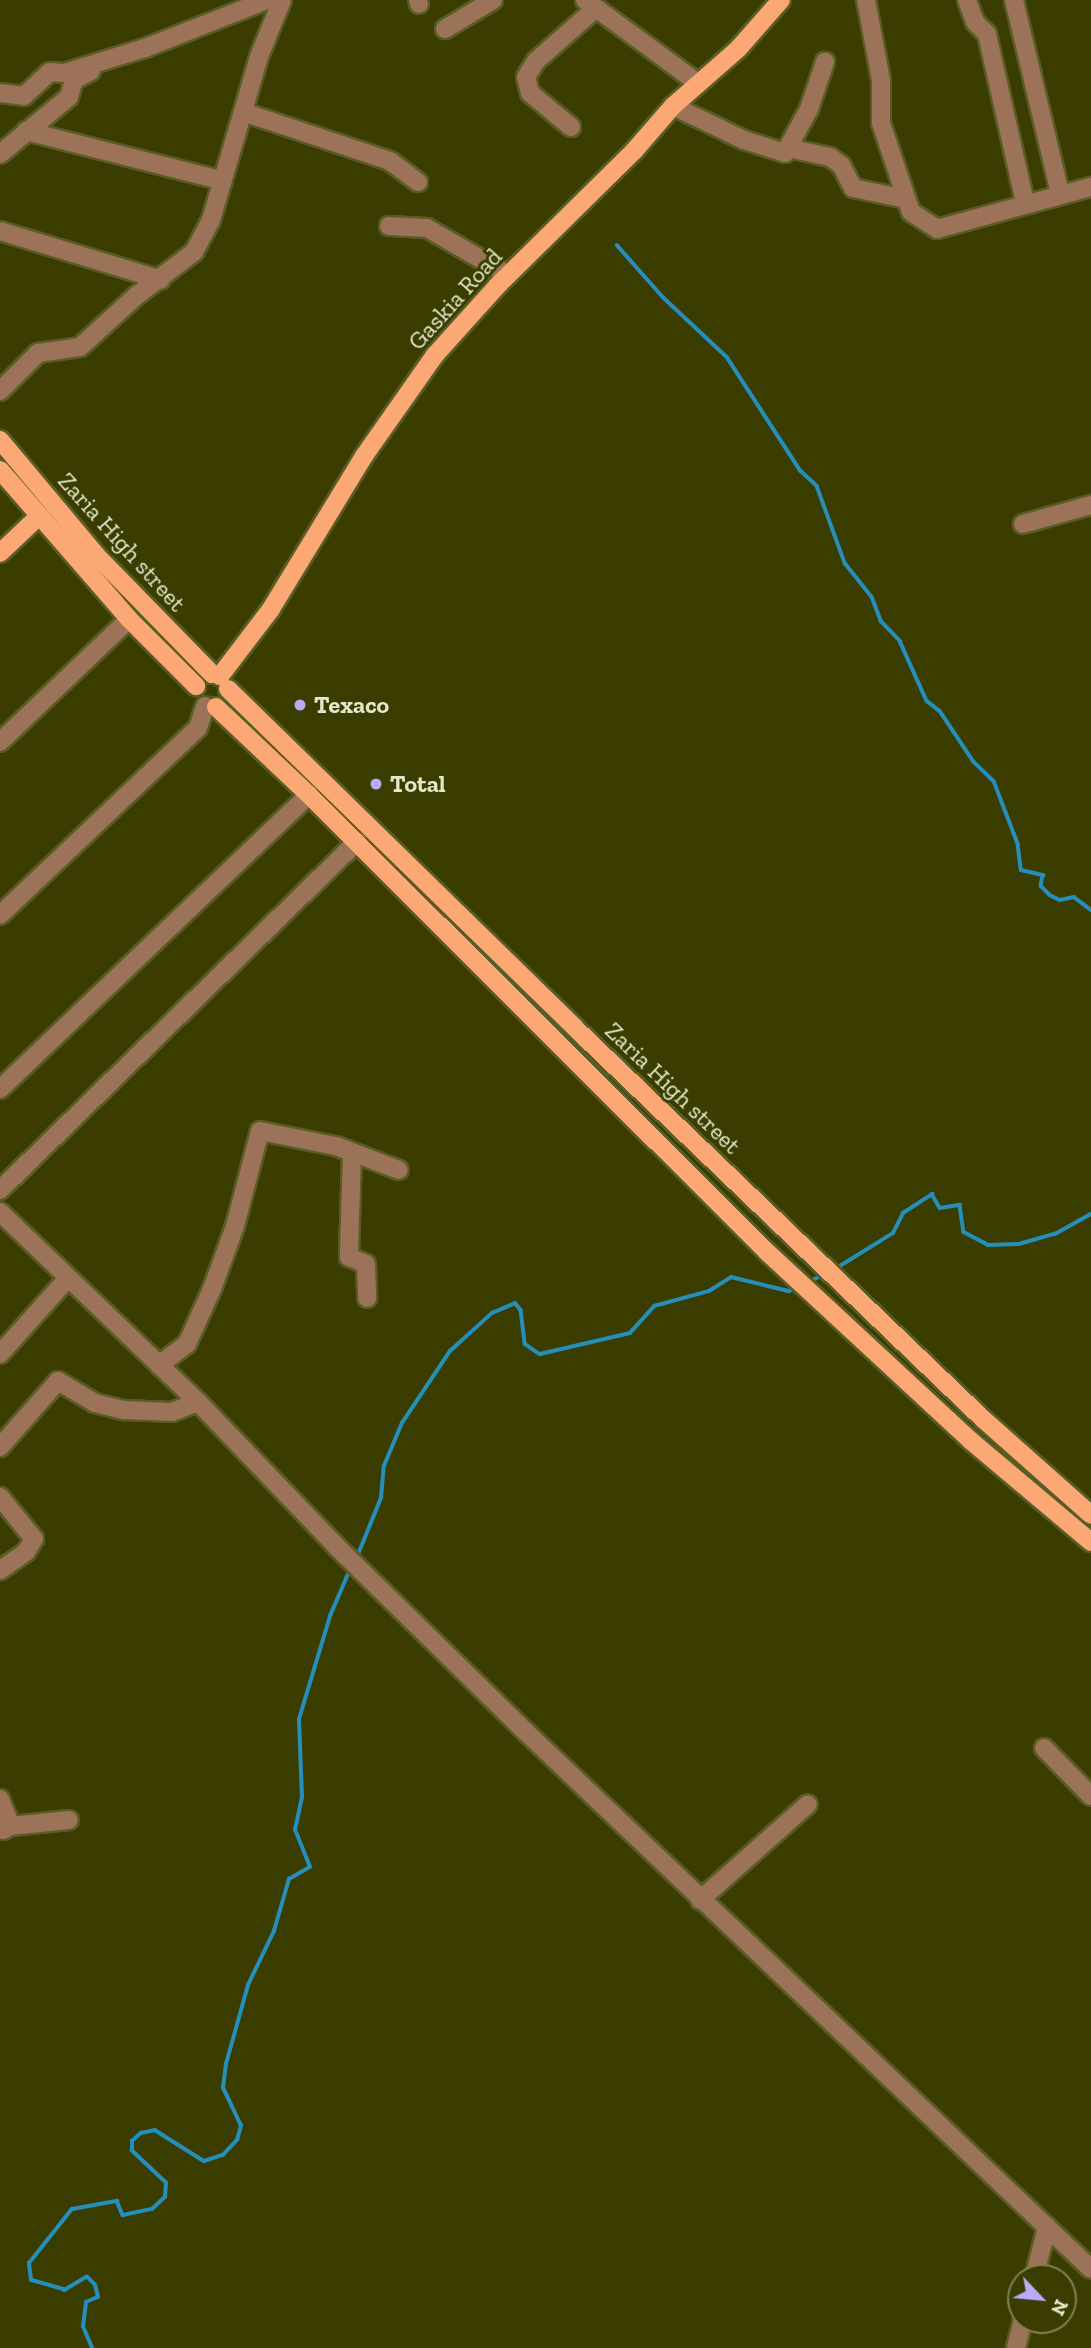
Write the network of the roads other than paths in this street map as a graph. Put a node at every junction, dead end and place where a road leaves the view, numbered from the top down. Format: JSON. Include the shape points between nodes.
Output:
{"nodes":[{"id":1,"x":267,"y":0,"type":"edge"},
{"id":2,"x":282,"y":0,"type":"edge"},
{"id":3,"x":493,"y":0,"type":"edge"},
{"id":4,"x":781,"y":0,"type":"edge"},
{"id":5,"x":866,"y":0,"type":"edge"},
{"id":6,"x":967,"y":0,"type":"edge"},
{"id":7,"x":1014,"y":0,"type":"edge"},
{"id":8,"x":590,"y":4,"type":"edge"},
{"id":9,"x":445,"y":29,"type":"dead end"},
{"id":10,"x":119,"y":57,"type":"junction"},
{"id":11,"x":825,"y":62,"type":"dead end"},
{"id":12,"x":698,"y":83,"type":"junction"},
{"id":13,"x":0,"y":93,"type":"edge"},
{"id":14,"x":673,"y":106,"type":"junction"},
{"id":15,"x":243,"y":112,"type":"junction"},
{"id":16,"x":571,"y":127,"type":"dead end"},
{"id":17,"x":26,"y":131,"type":"junction"},
{"id":18,"x":788,"y":148,"type":"junction"},
{"id":19,"x":0,"y":154,"type":"edge"},
{"id":20,"x":223,"y":181,"type":"junction"},
{"id":21,"x":418,"y":182,"type":"dead end"},
{"id":22,"x":1091,"y":187,"type":"edge"},
{"id":23,"x":1060,"y":193,"type":"junction"},
{"id":24,"x":906,"y":199,"type":"junction"},
{"id":25,"x":1025,"y":202,"type":"junction"},
{"id":26,"x":389,"y":226,"type":"dead end"},
{"id":27,"x":0,"y":232,"type":"edge"},
{"id":28,"x":508,"y":275,"type":"junction"},
{"id":29,"x":161,"y":280,"type":"junction"},
{"id":30,"x":0,"y":391,"type":"edge"},
{"id":31,"x":0,"y":440,"type":"edge"},
{"id":32,"x":0,"y":470,"type":"edge"},
{"id":33,"x":1091,"y":505,"type":"edge"},
{"id":34,"x":38,"y":517,"type":"junction"},
{"id":35,"x":1023,"y":524,"type":"dead end"},
{"id":36,"x":0,"y":553,"type":"edge"},
{"id":37,"x":129,"y":618,"type":"junction"},
{"id":38,"x":220,"y":680,"type":"junction"},
{"id":39,"x":196,"y":686,"type":"junction"},
{"id":40,"x":210,"y":706,"type":"junction"},
{"id":41,"x":0,"y":742,"type":"edge"},
{"id":42,"x":309,"y":794,"type":"junction"},
{"id":43,"x":357,"y":842,"type":"junction"},
{"id":44,"x":0,"y":915,"type":"edge"},
{"id":45,"x":0,"y":1089,"type":"edge"},
{"id":46,"x":352,"y":1153,"type":"junction"},
{"id":47,"x":398,"y":1170,"type":"dead end"},
{"id":48,"x":0,"y":1191,"type":"edge"},
{"id":49,"x":0,"y":1212,"type":"edge"},
{"id":50,"x":67,"y":1279,"type":"junction"},
{"id":51,"x":367,"y":1298,"type":"dead end"},
{"id":52,"x":0,"y":1354,"type":"edge"},
{"id":53,"x":159,"y":1365,"type":"junction"},
{"id":54,"x":198,"y":1402,"type":"junction"},
{"id":55,"x":0,"y":1447,"type":"edge"},
{"id":56,"x":0,"y":1497,"type":"edge"},
{"id":57,"x":1091,"y":1515,"type":"edge"},
{"id":58,"x":1091,"y":1542,"type":"edge"},
{"id":59,"x":0,"y":1570,"type":"edge"},
{"id":60,"x":1044,"y":1748,"type":"dead end"},
{"id":61,"x":1091,"y":1796,"type":"edge"},
{"id":62,"x":0,"y":1799,"type":"edge"},
{"id":63,"x":808,"y":1804,"type":"dead end"},
{"id":64,"x":69,"y":1820,"type":"dead end"},
{"id":65,"x":6,"y":1828,"type":"edge"},
{"id":66,"x":700,"y":1900,"type":"junction"},
{"id":67,"x":1047,"y":2227,"type":"junction"},
{"id":68,"x":1038,"y":2264,"type":"edge"},
{"id":69,"x":1091,"y":2269,"type":"edge"}],
"edges":[{"from":1,"to":10,"type":"street"},
{"from":2,"to":15,"type":"street"},
{"from":3,"to":9,"type":"street"},
{"from":4,"to":12,"type":"main road","name":"Gaskia Road","via":[[738,49]]},
{"from":5,"to":24,"type":"street","via":[[881,80],[881,122]]},
{"from":6,"to":25,"type":"street","via":[[975,22],[987,34]]},
{"from":7,"to":23,"type":"street"},
{"from":8,"to":12,"type":"street"},
{"from":8,"to":16,"type":"street","via":[[526,77],[530,93]]},
{"from":10,"to":13,"type":"street","via":[[64,73],[50,72],[24,96]]},
{"from":10,"to":17,"type":"street","via":[[74,80],[69,97]]},
{"from":11,"to":18,"type":"street","via":[[810,109]]},
{"from":12,"to":14,"type":"main road","name":"Gaskia Road"},
{"from":14,"to":18,"type":"street","via":[[776,153]]},
{"from":14,"to":28,"type":"main road","name":"Gaskia Road","via":[[634,151]]},
{"from":15,"to":20,"type":"street"},
{"from":15,"to":21,"type":"street","via":[[390,161]]},
{"from":17,"to":19,"type":"street"},
{"from":17,"to":20,"type":"street"},
{"from":18,"to":24,"type":"street","via":[[830,157],[841,165],[853,188]]},
{"from":20,"to":29,"type":"street","via":[[204,238]]},
{"from":22,"to":23,"type":"street"},
{"from":23,"to":25,"type":"street"},
{"from":24,"to":25,"type":"street","via":[[911,212],[937,229]]},
{"from":26,"to":28,"type":"street","via":[[427,228]]},
{"from":27,"to":29,"type":"street"},
{"from":28,"to":38,"type":"main road","name":"Gaskia Road","via":[[403,396],[271,609]]},
{"from":29,"to":30,"type":"street","via":[[135,296],[74,351],[38,353]]},
{"from":31,"to":38,"type":"main road","name":"Zaria High street","via":[[97,556]]},
{"from":32,"to":34,"type":"main road","name":"Zaria High street"},
{"from":33,"to":35,"type":"street"},
{"from":34,"to":36,"type":"main road"},
{"from":34,"to":37,"type":"main road","name":"Zaria High street"},
{"from":37,"to":39,"type":"main road","name":"Zaria High street"},
{"from":37,"to":41,"type":"street"},
{"from":38,"to":39,"type":"main road"},
{"from":38,"to":40,"type":"main road","via":[[227,697]]},
{"from":38,"to":57,"type":"main road","name":"Zaria High street","via":[[871,1311]]},
{"from":39,"to":40,"type":"main road","via":[[197,697]]},
{"from":40,"to":42,"type":"main road","name":"Zaria High street"},
{"from":40,"to":44,"type":"street","via":[[198,728]]},
{"from":42,"to":43,"type":"main road","name":"Zaria High street"},
{"from":42,"to":45,"type":"street"},
{"from":43,"to":48,"type":"street"},
{"from":43,"to":58,"type":"main road","name":"Zaria High street","via":[[767,1252],[971,1441]]},
{"from":46,"to":47,"type":"street"},
{"from":46,"to":51,"type":"street","via":[[349,1259],[366,1264]]},
{"from":46,"to":53,"type":"street","via":[[260,1132],[235,1226],[212,1289],[187,1344]]},
{"from":49,"to":50,"type":"street"},
{"from":50,"to":52,"type":"street"},
{"from":50,"to":53,"type":"street"},
{"from":53,"to":54,"type":"street"},
{"from":54,"to":55,"type":"street","via":[[163,1413],[124,1410],[94,1403],[58,1381]]},
{"from":54,"to":66,"type":"street","via":[[337,1547]]},
{"from":56,"to":59,"type":"street","via":[[34,1539],[26,1552]]},
{"from":60,"to":61,"type":"street"},
{"from":62,"to":65,"type":"street"},
{"from":63,"to":66,"type":"street"},
{"from":64,"to":65,"type":"street"},
{"from":66,"to":67,"type":"street"},
{"from":67,"to":68,"type":"street"},
{"from":67,"to":69,"type":"street"}]}
